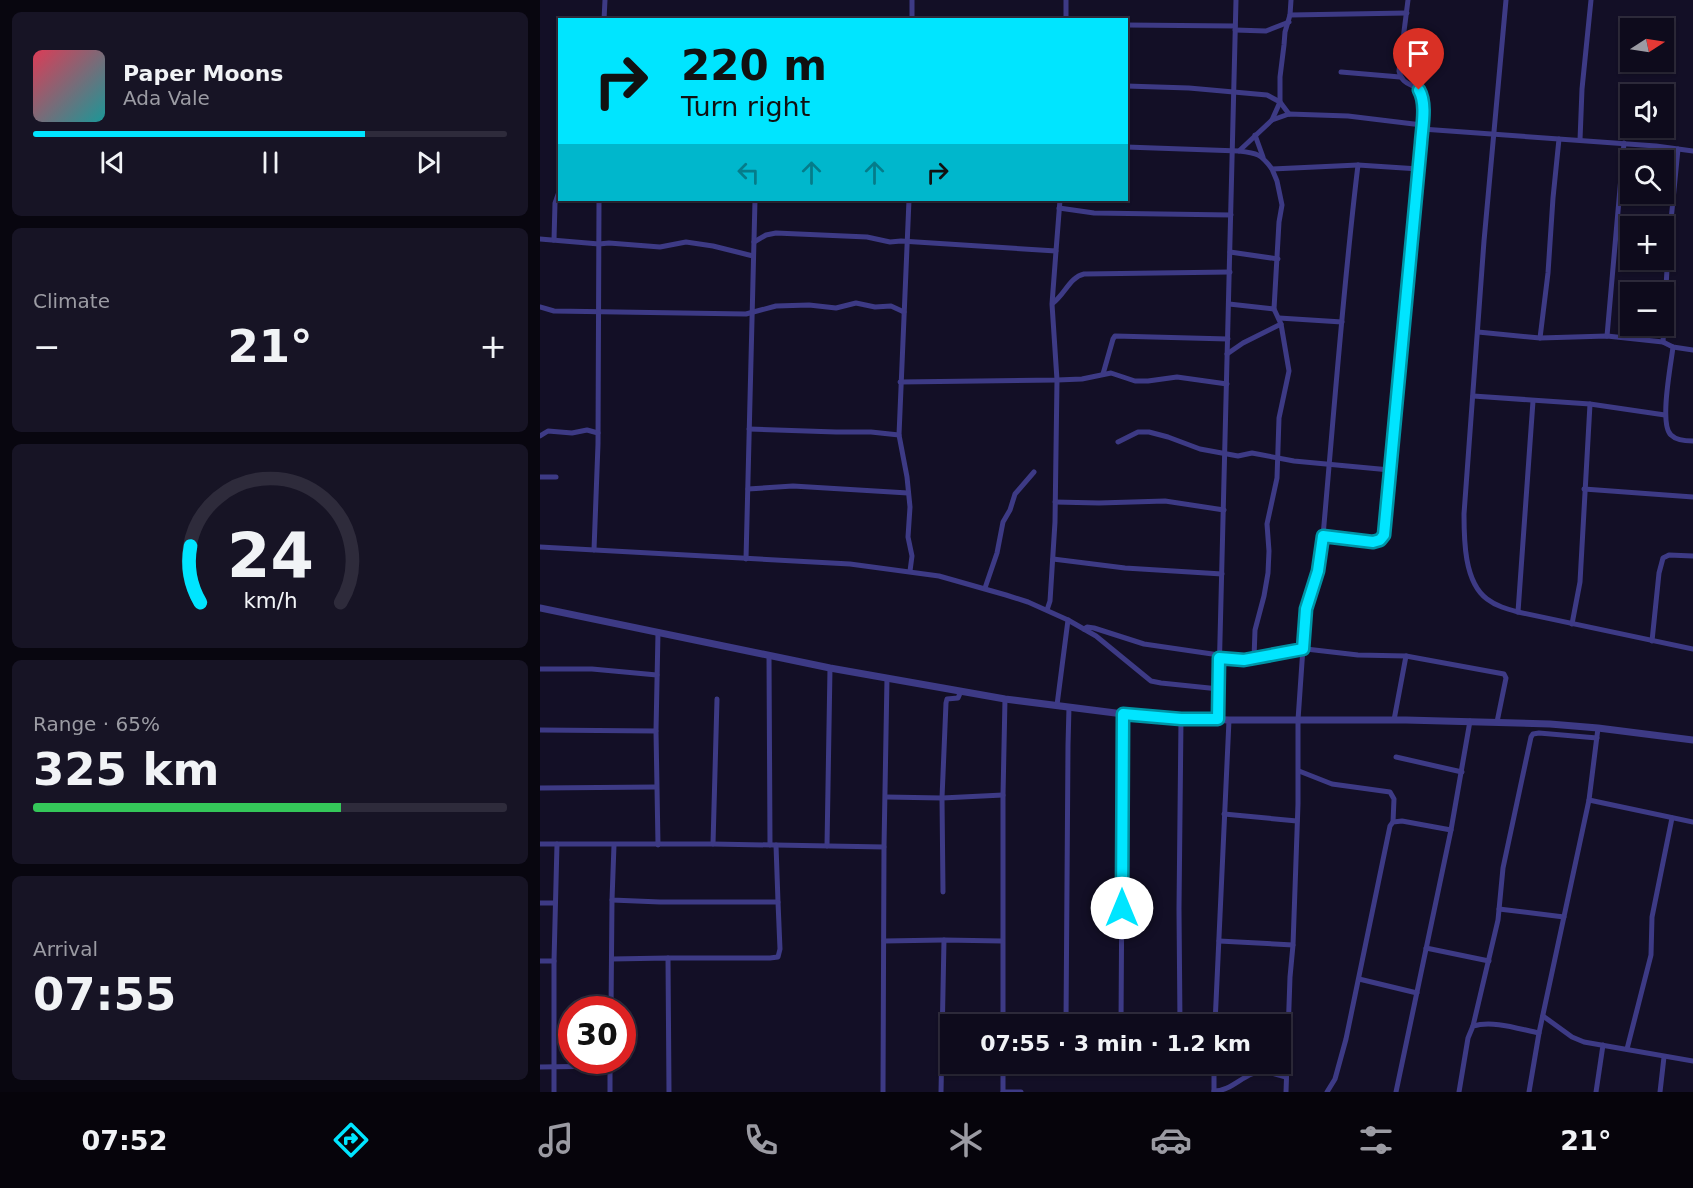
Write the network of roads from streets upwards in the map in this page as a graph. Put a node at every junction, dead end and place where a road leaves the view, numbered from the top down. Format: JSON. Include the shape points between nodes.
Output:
{"nodes":[{"id":1,"x":605,"y":0,"type":"edge"},
{"id":2,"x":912,"y":0,"type":"edge"},
{"id":3,"x":1066,"y":0,"type":"edge"},
{"id":4,"x":1236,"y":0,"type":"edge"},
{"id":5,"x":1291,"y":0,"type":"edge"},
{"id":6,"x":1408,"y":0,"type":"edge"},
{"id":7,"x":1506,"y":0,"type":"edge"},
{"id":8,"x":1591,"y":0,"type":"edge"},
{"id":9,"x":1407,"y":13,"type":"junction"},
{"id":10,"x":1290,"y":15,"type":"junction"},
{"id":11,"x":604,"y":18,"type":"edge"},
{"id":12,"x":912,"y":18,"type":"edge"},
{"id":13,"x":1066,"y":18,"type":"edge"},
{"id":14,"x":1289,"y":22,"type":"junction"},
{"id":15,"x":1128,"y":25,"type":"edge"},
{"id":16,"x":1235,"y":28,"type":"junction"},
{"id":17,"x":1341,"y":72,"type":"dead end"},
{"id":18,"x":1400,"y":77,"type":"junction"},
{"id":19,"x":1128,"y":86,"type":"edge"},
{"id":20,"x":1234,"y":93,"type":"junction"},
{"id":21,"x":1280,"y":102,"type":"junction"},
{"id":22,"x":1289,"y":114,"type":"junction"},
{"id":23,"x":1272,"y":120,"type":"junction"},
{"id":24,"x":1422,"y":127,"type":"junction"},
{"id":25,"x":1494,"y":134,"type":"junction"},
{"id":26,"x":1255,"y":135,"type":"junction"},
{"id":27,"x":1559,"y":139,"type":"junction"},
{"id":28,"x":1580,"y":140,"type":"junction"},
{"id":29,"x":1624,"y":143,"type":"junction"},
{"id":30,"x":1128,"y":147,"type":"edge"},
{"id":31,"x":1678,"y":149,"type":"junction"},
{"id":32,"x":1235,"y":151,"type":"junction"},
{"id":33,"x":1693,"y":151,"type":"edge"},
{"id":34,"x":1263,"y":157,"type":"junction"},
{"id":35,"x":1358,"y":165,"type":"junction"},
{"id":36,"x":1272,"y":169,"type":"junction"},
{"id":37,"x":1419,"y":169,"type":"junction"},
{"id":38,"x":558,"y":195,"type":"edge"},
{"id":39,"x":599,"y":201,"type":"edge"},
{"id":40,"x":755,"y":201,"type":"edge"},
{"id":41,"x":909,"y":201,"type":"edge"},
{"id":42,"x":914,"y":201,"type":"edge"},
{"id":43,"x":1060,"y":201,"type":"edge"},
{"id":44,"x":909,"y":208,"type":"junction"},
{"id":45,"x":1059,"y":208,"type":"junction"},
{"id":46,"x":1232,"y":215,"type":"junction"},
{"id":47,"x":540,"y":239,"type":"edge"},
{"id":48,"x":554,"y":240,"type":"junction"},
{"id":49,"x":754,"y":242,"type":"junction"},
{"id":50,"x":908,"y":243,"type":"junction"},
{"id":51,"x":599,"y":244,"type":"junction"},
{"id":52,"x":1056,"y":251,"type":"junction"},
{"id":53,"x":1230,"y":252,"type":"junction"},
{"id":54,"x":753,"y":256,"type":"junction"},
{"id":55,"x":1278,"y":259,"type":"junction"},
{"id":56,"x":1230,"y":272,"type":"junction"},
{"id":57,"x":1052,"y":304,"type":"junction"},
{"id":58,"x":1229,"y":304,"type":"junction"},
{"id":59,"x":540,"y":307,"type":"edge"},
{"id":60,"x":1274,"y":309,"type":"junction"},
{"id":61,"x":600,"y":311,"type":"junction"},
{"id":62,"x":904,"y":312,"type":"junction"},
{"id":63,"x":752,"y":313,"type":"junction"},
{"id":64,"x":1280,"y":321,"type":"junction"},
{"id":65,"x":1342,"y":322,"type":"junction"},
{"id":66,"x":1478,"y":332,"type":"junction"},
{"id":67,"x":1607,"y":336,"type":"junction"},
{"id":68,"x":1540,"y":338,"type":"junction"},
{"id":69,"x":1228,"y":339,"type":"junction"},
{"id":70,"x":1663,"y":342,"type":"junction"},
{"id":71,"x":1673,"y":347,"type":"junction"},
{"id":72,"x":1693,"y":350,"type":"edge"},
{"id":73,"x":1227,"y":354,"type":"junction"},
{"id":74,"x":1103,"y":374,"type":"junction"},
{"id":75,"x":1057,"y":380,"type":"junction"},
{"id":76,"x":900,"y":382,"type":"junction"},
{"id":77,"x":1227,"y":384,"type":"junction"},
{"id":78,"x":1473,"y":396,"type":"junction"},
{"id":79,"x":1533,"y":400,"type":"junction"},
{"id":80,"x":1590,"y":404,"type":"junction"},
{"id":81,"x":1665,"y":415,"type":"junction"},
{"id":82,"x":749,"y":429,"type":"junction"},
{"id":83,"x":598,"y":432,"type":"junction"},
{"id":84,"x":898,"y":435,"type":"junction"},
{"id":85,"x":540,"y":436,"type":"edge"},
{"id":86,"x":1693,"y":441,"type":"edge"},
{"id":87,"x":1118,"y":442,"type":"dead end"},
{"id":88,"x":1225,"y":452,"type":"junction"},
{"id":89,"x":1278,"y":459,"type":"junction"},
{"id":90,"x":1330,"y":464,"type":"junction"},
{"id":91,"x":1390,"y":470,"type":"junction"},
{"id":92,"x":1034,"y":472,"type":"dead end"},
{"id":93,"x":540,"y":477,"type":"edge"},
{"id":94,"x":556,"y":477,"type":"dead end"},
{"id":95,"x":748,"y":489,"type":"junction"},
{"id":96,"x":1584,"y":489,"type":"junction"},
{"id":97,"x":908,"y":492,"type":"junction"},
{"id":98,"x":1693,"y":497,"type":"edge"},
{"id":99,"x":1055,"y":502,"type":"junction"},
{"id":100,"x":1224,"y":510,"type":"junction"},
{"id":101,"x":1323,"y":536,"type":"junction"},
{"id":102,"x":540,"y":547,"type":"edge"},
{"id":103,"x":594,"y":550,"type":"junction"},
{"id":104,"x":1693,"y":556,"type":"edge"},
{"id":105,"x":746,"y":559,"type":"junction"},
{"id":106,"x":1053,"y":559,"type":"junction"},
{"id":107,"x":910,"y":571,"type":"junction"},
{"id":108,"x":1222,"y":574,"type":"junction"},
{"id":109,"x":985,"y":588,"type":"junction"},
{"id":110,"x":540,"y":608,"type":"edge"},
{"id":111,"x":1047,"y":610,"type":"junction"},
{"id":112,"x":1518,"y":612,"type":"junction"},
{"id":113,"x":1068,"y":620,"type":"junction"},
{"id":114,"x":1572,"y":624,"type":"junction"},
{"id":115,"x":1083,"y":629,"type":"junction"},
{"id":116,"x":658,"y":632,"type":"junction"},
{"id":117,"x":1652,"y":640,"type":"junction"},
{"id":118,"x":1303,"y":649,"type":"junction"},
{"id":119,"x":1693,"y":649,"type":"edge"},
{"id":120,"x":770,"y":656,"type":"junction"},
{"id":121,"x":1219,"y":656,"type":"junction"},
{"id":122,"x":1406,"y":656,"type":"junction"},
{"id":123,"x":1254,"y":658,"type":"junction"},
{"id":124,"x":830,"y":668,"type":"junction"},
{"id":125,"x":540,"y":669,"type":"edge"},
{"id":126,"x":657,"y":675,"type":"junction"},
{"id":127,"x":887,"y":678,"type":"junction"},
{"id":128,"x":1219,"y":688,"type":"junction"},
{"id":129,"x":961,"y":691,"type":"junction"},
{"id":130,"x":717,"y":699,"type":"dead end"},
{"id":131,"x":1005,"y":699,"type":"junction"},
{"id":132,"x":1057,"y":705,"type":"junction"},
{"id":133,"x":1069,"y":707,"type":"junction"},
{"id":134,"x":1123,"y":714,"type":"junction"},
{"id":135,"x":1181,"y":719,"type":"junction"},
{"id":136,"x":1218,"y":719,"type":"junction"},
{"id":137,"x":1229,"y":720,"type":"junction"},
{"id":138,"x":1298,"y":720,"type":"junction"},
{"id":139,"x":1394,"y":720,"type":"junction"},
{"id":140,"x":1470,"y":721,"type":"junction"},
{"id":141,"x":1497,"y":722,"type":"junction"},
{"id":142,"x":1598,"y":728,"type":"junction"},
{"id":143,"x":540,"y":730,"type":"edge"},
{"id":144,"x":656,"y":731,"type":"junction"},
{"id":145,"x":1597,"y":738,"type":"junction"},
{"id":146,"x":1693,"y":740,"type":"edge"},
{"id":147,"x":1396,"y":757,"type":"dead end"},
{"id":148,"x":1299,"y":771,"type":"junction"},
{"id":149,"x":1462,"y":772,"type":"junction"},
{"id":150,"x":656,"y":787,"type":"junction"},
{"id":151,"x":540,"y":788,"type":"edge"},
{"id":152,"x":1003,"y":795,"type":"junction"},
{"id":153,"x":886,"y":796,"type":"junction"},
{"id":154,"x":942,"y":798,"type":"junction"},
{"id":155,"x":1589,"y":800,"type":"junction"},
{"id":156,"x":1224,"y":814,"type":"junction"},
{"id":157,"x":1671,"y":818,"type":"junction"},
{"id":158,"x":1297,"y":821,"type":"junction"},
{"id":159,"x":1393,"y":822,"type":"junction"},
{"id":160,"x":1693,"y":822,"type":"edge"},
{"id":161,"x":1451,"y":830,"type":"junction"},
{"id":162,"x":540,"y":844,"type":"edge"},
{"id":163,"x":557,"y":844,"type":"junction"},
{"id":164,"x":713,"y":844,"type":"junction"},
{"id":165,"x":614,"y":845,"type":"junction"},
{"id":166,"x":658,"y":845,"type":"junction"},
{"id":167,"x":773,"y":845,"type":"junction"},
{"id":168,"x":827,"y":846,"type":"junction"},
{"id":169,"x":884,"y":847,"type":"junction"},
{"id":170,"x":943,"y":892,"type":"dead end"},
{"id":171,"x":612,"y":900,"type":"junction"},
{"id":172,"x":778,"y":902,"type":"junction"},
{"id":173,"x":540,"y":903,"type":"edge"},
{"id":174,"x":555,"y":903,"type":"junction"},
{"id":175,"x":1499,"y":909,"type":"junction"},
{"id":176,"x":1564,"y":917,"type":"junction"},
{"id":177,"x":944,"y":940,"type":"junction"},
{"id":178,"x":884,"y":941,"type":"junction"},
{"id":179,"x":1002,"y":941,"type":"junction"},
{"id":180,"x":1219,"y":941,"type":"junction"},
{"id":181,"x":1293,"y":945,"type":"junction"},
{"id":182,"x":1426,"y":948,"type":"junction"},
{"id":183,"x":612,"y":958,"type":"junction"},
{"id":184,"x":668,"y":958,"type":"junction"},
{"id":185,"x":540,"y":961,"type":"edge"},
{"id":186,"x":554,"y":961,"type":"junction"},
{"id":187,"x":1489,"y":961,"type":"junction"},
{"id":188,"x":1359,"y":979,"type":"junction"},
{"id":189,"x":1417,"y":993,"type":"junction"},
{"id":190,"x":611,"y":996,"type":"edge"},
{"id":191,"x":1004,"y":1014,"type":"edge"},
{"id":192,"x":1066,"y":1014,"type":"edge"},
{"id":193,"x":1121,"y":1014,"type":"edge"},
{"id":194,"x":1180,"y":1014,"type":"edge"},
{"id":195,"x":1215,"y":1014,"type":"edge"},
{"id":196,"x":1543,"y":1016,"type":"junction"},
{"id":197,"x":1473,"y":1026,"type":"junction"},
{"id":198,"x":1539,"y":1033,"type":"junction"},
{"id":199,"x":1603,"y":1045,"type":"junction"},
{"id":200,"x":1627,"y":1049,"type":"junction"},
{"id":201,"x":1664,"y":1057,"type":"junction"},
{"id":202,"x":1693,"y":1061,"type":"edge"},
{"id":203,"x":540,"y":1067,"type":"edge"},
{"id":204,"x":554,"y":1067,"type":"junction"},
{"id":205,"x":558,"y":1067,"type":"edge"},
{"id":206,"x":610,"y":1074,"type":"edge"},
{"id":207,"x":1003,"y":1074,"type":"edge"},
{"id":208,"x":1214,"y":1074,"type":"edge"},
{"id":209,"x":1286,"y":1077,"type":"junction"},
{"id":210,"x":554,"y":1092,"type":"edge"},
{"id":211,"x":610,"y":1092,"type":"edge"},
{"id":212,"x":669,"y":1092,"type":"edge"},
{"id":213,"x":884,"y":1092,"type":"edge"},
{"id":214,"x":941,"y":1092,"type":"edge"},
{"id":215,"x":1003,"y":1092,"type":"edge"},
{"id":216,"x":1021,"y":1092,"type":"edge"},
{"id":217,"x":1214,"y":1092,"type":"edge"},
{"id":218,"x":1286,"y":1092,"type":"edge"},
{"id":219,"x":1327,"y":1092,"type":"edge"},
{"id":220,"x":1396,"y":1092,"type":"edge"},
{"id":221,"x":1459,"y":1092,"type":"edge"},
{"id":222,"x":1529,"y":1092,"type":"edge"},
{"id":223,"x":1596,"y":1092,"type":"edge"},
{"id":224,"x":1660,"y":1092,"type":"edge"}],
"edges":[{"from":1,"to":11,"type":"street"},
{"from":2,"to":12,"type":"street"},
{"from":3,"to":13,"type":"street"},
{"from":4,"to":16,"type":"street"},
{"from":5,"to":10,"type":"street"},
{"from":6,"to":9,"type":"street"},
{"from":7,"to":25,"type":"street"},
{"from":8,"to":28,"type":"street"},
{"from":9,"to":10,"type":"street"},
{"from":9,"to":18,"type":"street"},
{"from":10,"to":14,"type":"street"},
{"from":14,"to":16,"type":"street","via":[[1266,31]]},
{"from":14,"to":21,"type":"street"},
{"from":15,"to":16,"type":"street"},
{"from":16,"to":20,"type":"street"},
{"from":17,"to":18,"type":"street"},
{"from":18,"to":24,"type":"street","via":[[1422,95]]},
{"from":19,"to":20,"type":"street"},
{"from":20,"to":21,"type":"street","via":[[1268,94]]},
{"from":20,"to":32,"type":"street"},
{"from":21,"to":22,"type":"street"},
{"from":21,"to":23,"type":"street"},
{"from":22,"to":23,"type":"street"},
{"from":22,"to":24,"type":"street","via":[[1358,116]]},
{"from":23,"to":26,"type":"street"},
{"from":24,"to":25,"type":"street"},
{"from":24,"to":37,"type":"street"},
{"from":25,"to":27,"type":"street"},
{"from":25,"to":66,"type":"street"},
{"from":26,"to":32,"type":"street"},
{"from":26,"to":34,"type":"street"},
{"from":27,"to":28,"type":"street"},
{"from":27,"to":68,"type":"street"},
{"from":28,"to":29,"type":"street"},
{"from":29,"to":31,"type":"street"},
{"from":29,"to":67,"type":"street"},
{"from":30,"to":32,"type":"street"},
{"from":31,"to":33,"type":"street"},
{"from":31,"to":70,"type":"street"},
{"from":32,"to":34,"type":"street"},
{"from":32,"to":46,"type":"street"},
{"from":34,"to":36,"type":"street"},
{"from":35,"to":36,"type":"street"},
{"from":35,"to":37,"type":"street"},
{"from":35,"to":65,"type":"street"},
{"from":36,"to":55,"type":"street","via":[[1282,205]]},
{"from":37,"to":91,"type":"street"},
{"from":38,"to":48,"type":"street"},
{"from":39,"to":51,"type":"street"},
{"from":40,"to":49,"type":"street"},
{"from":41,"to":44,"type":"street"},
{"from":42,"to":44,"type":"street"},
{"from":43,"to":45,"type":"street"},
{"from":44,"to":50,"type":"street"},
{"from":45,"to":46,"type":"street","via":[[1105,213]]},
{"from":45,"to":52,"type":"street"},
{"from":46,"to":53,"type":"street"},
{"from":47,"to":48,"type":"street"},
{"from":48,"to":51,"type":"street"},
{"from":49,"to":50,"type":"street","via":[[776,233]]},
{"from":49,"to":54,"type":"street"},
{"from":50,"to":52,"type":"street"},
{"from":50,"to":62,"type":"street"},
{"from":51,"to":54,"type":"street","via":[[660,247],[686,242]]},
{"from":51,"to":61,"type":"street"},
{"from":52,"to":57,"type":"street"},
{"from":53,"to":55,"type":"street"},
{"from":53,"to":56,"type":"street"},
{"from":54,"to":63,"type":"street"},
{"from":55,"to":60,"type":"street"},
{"from":56,"to":57,"type":"street","via":[[1084,274],[1077,276]]},
{"from":56,"to":58,"type":"street"},
{"from":57,"to":75,"type":"street"},
{"from":58,"to":60,"type":"street"},
{"from":58,"to":69,"type":"street"},
{"from":59,"to":61,"type":"street","via":[[554,311]]},
{"from":60,"to":64,"type":"street"},
{"from":61,"to":63,"type":"street"},
{"from":61,"to":83,"type":"street"},
{"from":62,"to":63,"type":"street","via":[[891,306],[856,303],[836,308],[776,306]]},
{"from":62,"to":76,"type":"street"},
{"from":63,"to":82,"type":"street"},
{"from":64,"to":65,"type":"street"},
{"from":64,"to":73,"type":"street"},
{"from":64,"to":89,"type":"street","via":[[1289,371],[1279,418]]},
{"from":65,"to":90,"type":"street"},
{"from":66,"to":68,"type":"street"},
{"from":66,"to":78,"type":"street"},
{"from":67,"to":68,"type":"street"},
{"from":67,"to":70,"type":"street"},
{"from":69,"to":73,"type":"street"},
{"from":69,"to":74,"type":"street","via":[[1115,336]]},
{"from":70,"to":71,"type":"street"},
{"from":71,"to":72,"type":"street"},
{"from":71,"to":81,"type":"street"},
{"from":73,"to":77,"type":"street"},
{"from":74,"to":75,"type":"street"},
{"from":74,"to":77,"type":"street","via":[[1141,382],[1177,377]]},
{"from":75,"to":76,"type":"street"},
{"from":75,"to":99,"type":"street"},
{"from":76,"to":84,"type":"street"},
{"from":77,"to":88,"type":"street"},
{"from":78,"to":79,"type":"street"},
{"from":78,"to":112,"type":"street","via":[[1464,514],[1467,557],[1480,593],[1498,606]]},
{"from":79,"to":80,"type":"street"},
{"from":79,"to":112,"type":"street"},
{"from":80,"to":81,"type":"street"},
{"from":80,"to":96,"type":"street"},
{"from":81,"to":86,"type":"street","via":[[1669,434]]},
{"from":82,"to":84,"type":"street"},
{"from":82,"to":95,"type":"street"},
{"from":83,"to":85,"type":"street","via":[[548,431]]},
{"from":83,"to":103,"type":"street"},
{"from":84,"to":97,"type":"street"},
{"from":87,"to":88,"type":"street","via":[[1138,432],[1149,432],[1200,449]]},
{"from":88,"to":89,"type":"street"},
{"from":88,"to":100,"type":"street"},
{"from":89,"to":90,"type":"street"},
{"from":89,"to":123,"type":"street","via":[[1267,524],[1268,573],[1255,630]]},
{"from":90,"to":91,"type":"street"},
{"from":90,"to":101,"type":"street"},
{"from":91,"to":101,"type":"street","via":[[1382,538],[1373,542]]},
{"from":92,"to":109,"type":"street","via":[[1015,494],[1003,522]]},
{"from":93,"to":94,"type":"street"},
{"from":95,"to":97,"type":"street","via":[[793,486]]},
{"from":95,"to":105,"type":"street"},
{"from":96,"to":98,"type":"street"},
{"from":96,"to":114,"type":"street","via":[[1579,593]]},
{"from":97,"to":107,"type":"street"},
{"from":99,"to":100,"type":"street","via":[[1165,501]]},
{"from":99,"to":106,"type":"street"},
{"from":100,"to":108,"type":"street"},
{"from":101,"to":118,"type":"street","via":[[1318,571],[1306,609]]},
{"from":102,"to":103,"type":"street"},
{"from":103,"to":105,"type":"street"},
{"from":104,"to":117,"type":"street","via":[[1663,558]]},
{"from":105,"to":107,"type":"street"},
{"from":106,"to":108,"type":"street"},
{"from":106,"to":111,"type":"street"},
{"from":107,"to":109,"type":"street"},
{"from":108,"to":121,"type":"street"},
{"from":109,"to":111,"type":"street"},
{"from":110,"to":116,"type":"street"},
{"from":111,"to":113,"type":"street"},
{"from":112,"to":114,"type":"street"},
{"from":113,"to":115,"type":"street"},
{"from":113,"to":132,"type":"street"},
{"from":114,"to":117,"type":"street"},
{"from":115,"to":121,"type":"street","via":[[1094,628],[1144,644]]},
{"from":115,"to":128,"type":"street","via":[[1150,681]]},
{"from":116,"to":120,"type":"street"},
{"from":116,"to":126,"type":"street"},
{"from":117,"to":119,"type":"street"},
{"from":118,"to":122,"type":"street"},
{"from":118,"to":123,"type":"street"},
{"from":118,"to":138,"type":"street"},
{"from":120,"to":124,"type":"street"},
{"from":120,"to":167,"type":"street"},
{"from":121,"to":123,"type":"street"},
{"from":121,"to":128,"type":"street"},
{"from":122,"to":139,"type":"street"},
{"from":122,"to":141,"type":"street","via":[[1505,675]]},
{"from":124,"to":127,"type":"street"},
{"from":124,"to":168,"type":"street"},
{"from":125,"to":126,"type":"street"},
{"from":126,"to":144,"type":"street"},
{"from":127,"to":129,"type":"street"},
{"from":127,"to":153,"type":"street"},
{"from":128,"to":136,"type":"street"},
{"from":129,"to":131,"type":"street"},
{"from":129,"to":154,"type":"street","via":[[958,698],[946,701]]},
{"from":130,"to":164,"type":"street"},
{"from":131,"to":132,"type":"street"},
{"from":131,"to":152,"type":"street"},
{"from":132,"to":133,"type":"street"},
{"from":133,"to":134,"type":"street"},
{"from":133,"to":192,"type":"street"},
{"from":134,"to":135,"type":"street"},
{"from":134,"to":193,"type":"street"},
{"from":135,"to":136,"type":"street"},
{"from":135,"to":194,"type":"street"},
{"from":136,"to":137,"type":"street"},
{"from":137,"to":138,"type":"street"},
{"from":137,"to":156,"type":"street"},
{"from":138,"to":139,"type":"street"},
{"from":138,"to":148,"type":"street"},
{"from":139,"to":140,"type":"street"},
{"from":140,"to":141,"type":"street"},
{"from":140,"to":149,"type":"street"},
{"from":141,"to":142,"type":"street"},
{"from":142,"to":145,"type":"street"},
{"from":142,"to":146,"type":"street"},
{"from":143,"to":144,"type":"street"},
{"from":144,"to":150,"type":"street"},
{"from":145,"to":155,"type":"street"},
{"from":145,"to":175,"type":"street","via":[[1539,733],[1531,737],[1503,868]]},
{"from":147,"to":149,"type":"street"},
{"from":148,"to":158,"type":"street"},
{"from":148,"to":159,"type":"street","via":[[1332,784],[1390,792],[1394,799]]},
{"from":149,"to":161,"type":"street"},
{"from":150,"to":151,"type":"street"},
{"from":150,"to":166,"type":"street"},
{"from":152,"to":154,"type":"street"},
{"from":152,"to":179,"type":"street"},
{"from":153,"to":154,"type":"street"},
{"from":153,"to":169,"type":"street"},
{"from":154,"to":170,"type":"street"},
{"from":155,"to":157,"type":"street"},
{"from":155,"to":176,"type":"street"},
{"from":156,"to":158,"type":"street"},
{"from":156,"to":180,"type":"street"},
{"from":157,"to":160,"type":"street"},
{"from":157,"to":200,"type":"street","via":[[1652,917],[1651,955]]},
{"from":158,"to":181,"type":"street"},
{"from":159,"to":161,"type":"street"},
{"from":159,"to":188,"type":"street"},
{"from":161,"to":182,"type":"street"},
{"from":162,"to":163,"type":"street"},
{"from":163,"to":165,"type":"street"},
{"from":163,"to":174,"type":"street"},
{"from":164,"to":166,"type":"street"},
{"from":164,"to":167,"type":"street"},
{"from":165,"to":166,"type":"street"},
{"from":165,"to":171,"type":"street"},
{"from":167,"to":168,"type":"street"},
{"from":167,"to":172,"type":"street"},
{"from":168,"to":169,"type":"street"},
{"from":169,"to":178,"type":"street"},
{"from":171,"to":172,"type":"street"},
{"from":171,"to":183,"type":"street"},
{"from":172,"to":184,"type":"street","via":[[778,957]]},
{"from":173,"to":174,"type":"street"},
{"from":174,"to":186,"type":"street"},
{"from":175,"to":176,"type":"street"},
{"from":175,"to":187,"type":"street"},
{"from":176,"to":196,"type":"street"},
{"from":177,"to":178,"type":"street"},
{"from":177,"to":179,"type":"street"},
{"from":177,"to":214,"type":"street"},
{"from":178,"to":213,"type":"street"},
{"from":179,"to":191,"type":"street"},
{"from":180,"to":181,"type":"street"},
{"from":180,"to":195,"type":"street"},
{"from":181,"to":209,"type":"street"},
{"from":182,"to":187,"type":"street"},
{"from":182,"to":189,"type":"street"},
{"from":183,"to":184,"type":"street"},
{"from":183,"to":190,"type":"street"},
{"from":184,"to":212,"type":"street"},
{"from":185,"to":186,"type":"street"},
{"from":186,"to":204,"type":"street"},
{"from":187,"to":197,"type":"street"},
{"from":188,"to":189,"type":"street"},
{"from":188,"to":219,"type":"street","via":[[1338,1069]]},
{"from":189,"to":220,"type":"street"},
{"from":196,"to":198,"type":"street"},
{"from":196,"to":199,"type":"street","via":[[1577,1039]]},
{"from":197,"to":198,"type":"street","via":[[1495,1025]]},
{"from":197,"to":221,"type":"street"},
{"from":198,"to":222,"type":"street"},
{"from":199,"to":200,"type":"street"},
{"from":199,"to":223,"type":"street"},
{"from":200,"to":201,"type":"street"},
{"from":201,"to":202,"type":"street"},
{"from":201,"to":224,"type":"street"},
{"from":203,"to":204,"type":"street"},
{"from":204,"to":205,"type":"street"},
{"from":204,"to":210,"type":"street"},
{"from":206,"to":211,"type":"street"},
{"from":207,"to":215,"type":"street"},
{"from":208,"to":217,"type":"street"},
{"from":209,"to":217,"type":"street","via":[[1255,1072]]},
{"from":209,"to":218,"type":"street"},
{"from":215,"to":216,"type":"street"}]}
